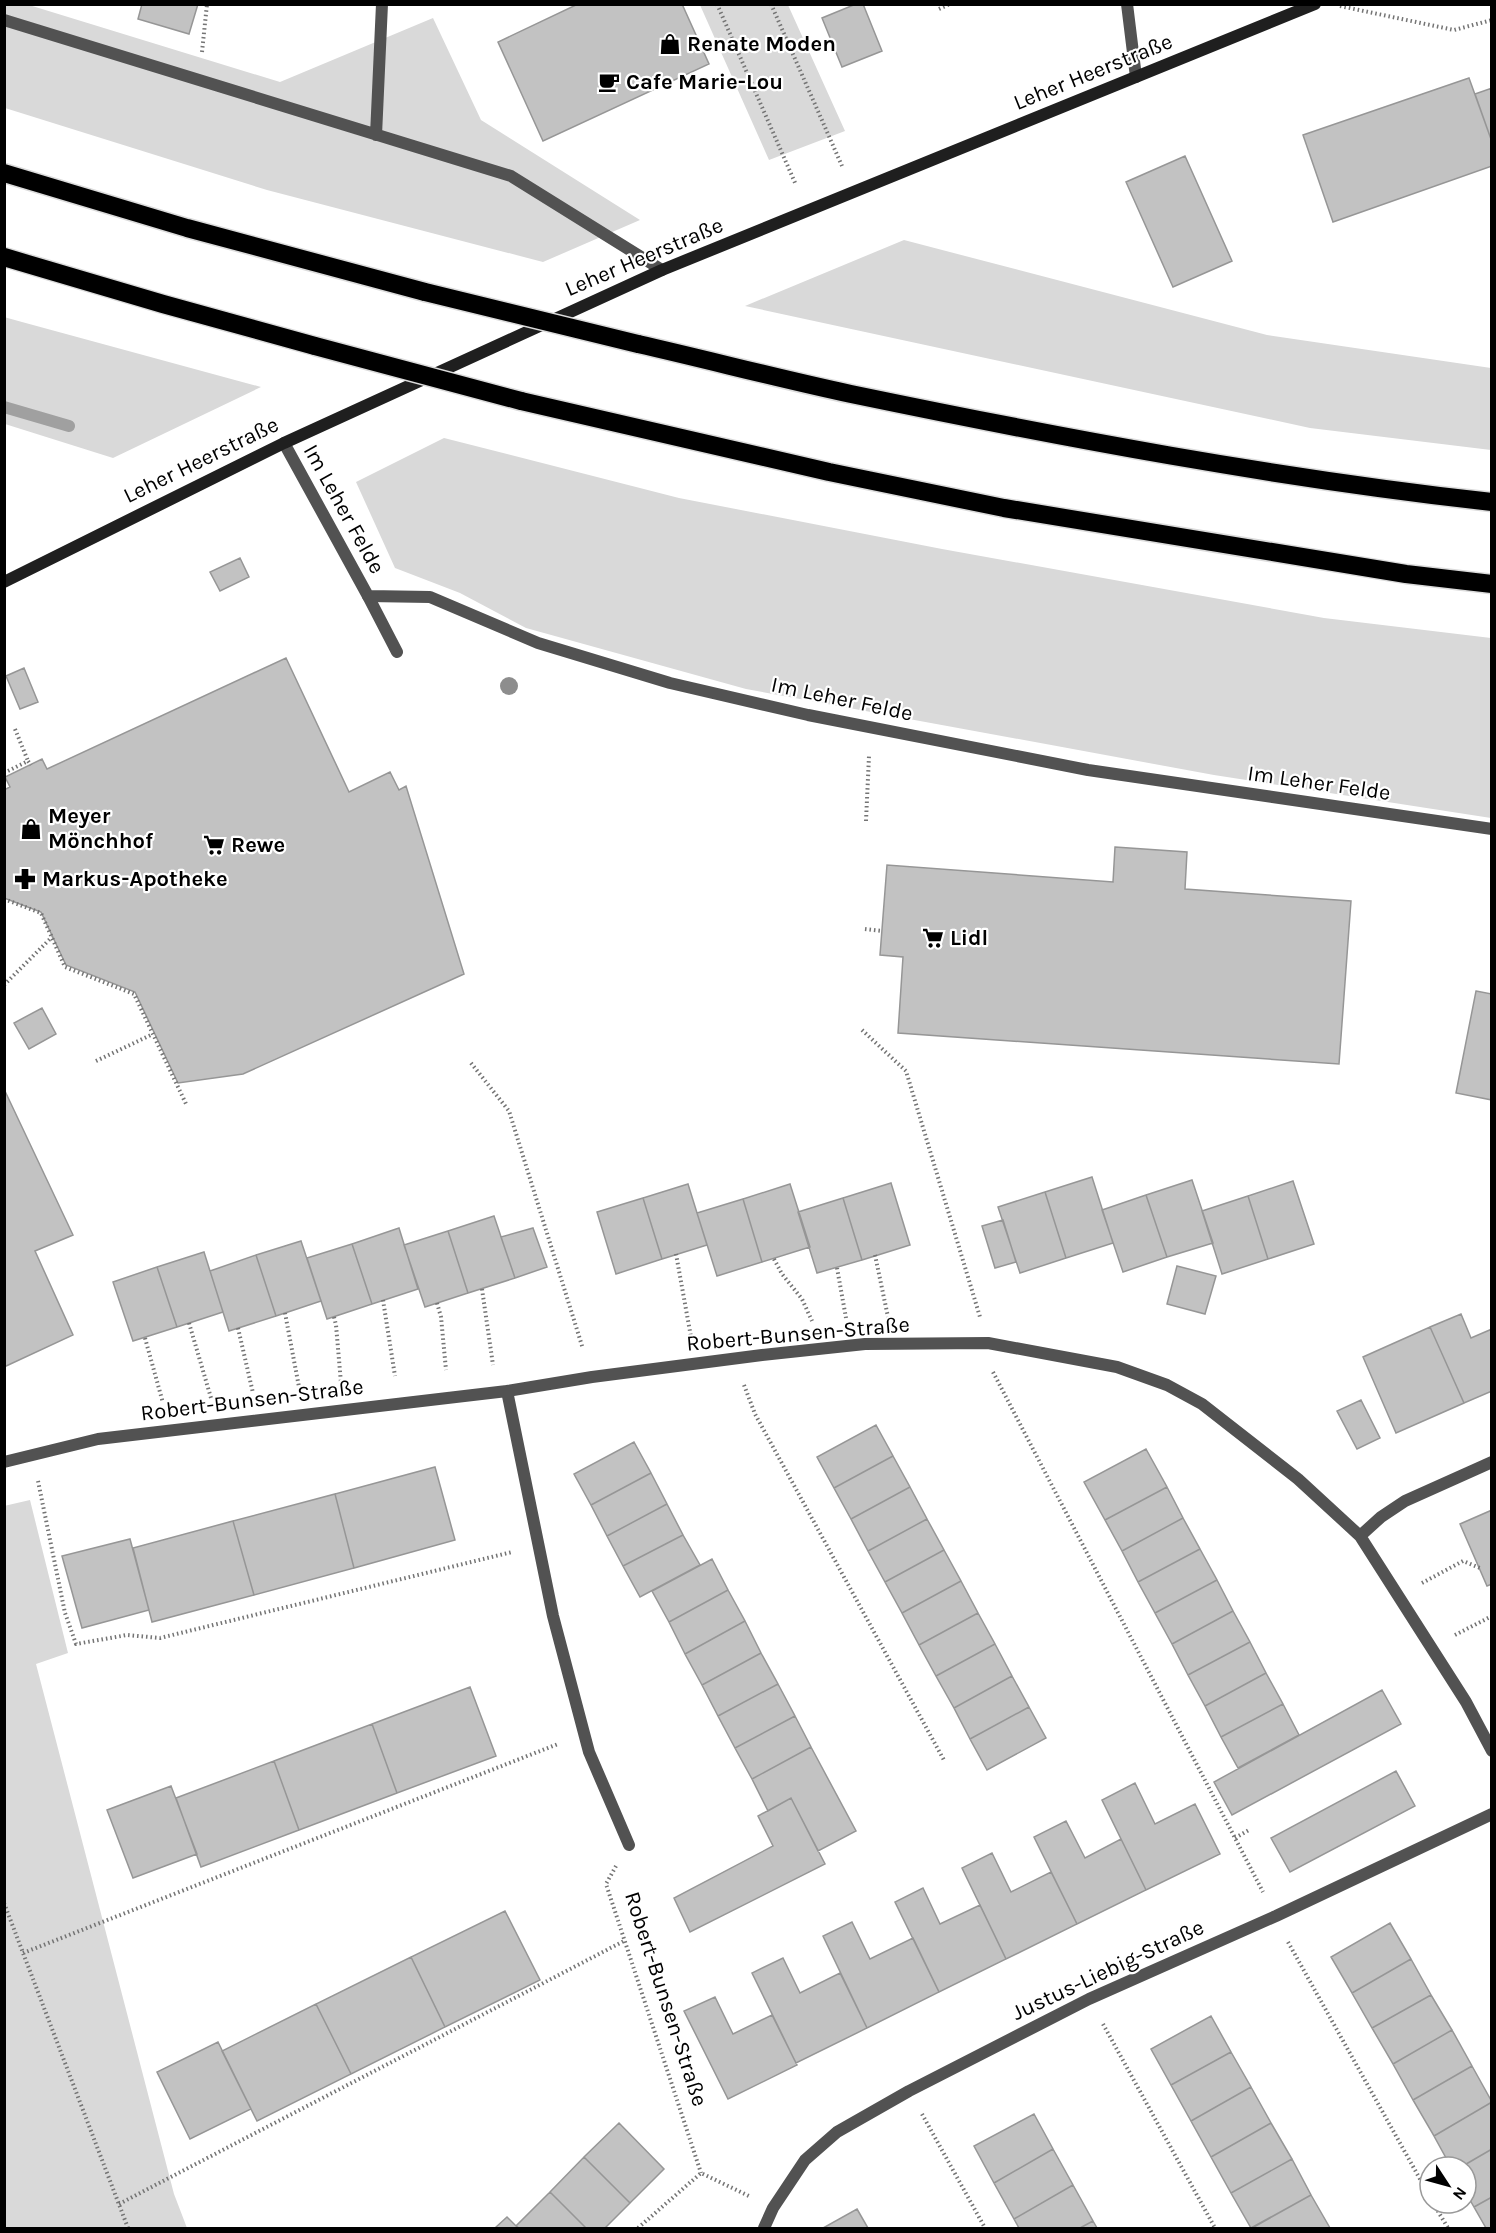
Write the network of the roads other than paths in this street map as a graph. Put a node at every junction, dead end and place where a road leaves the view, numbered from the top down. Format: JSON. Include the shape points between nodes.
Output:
{"nodes":[{"id":1,"x":382,"y":4,"type":"edge"},
{"id":2,"x":1127,"y":4,"type":"edge"},
{"id":3,"x":1315,"y":4,"type":"edge"},
{"id":4,"x":4,"y":20,"type":"edge"},
{"id":5,"x":1136,"y":77,"type":"junction"},
{"id":6,"x":376,"y":135,"type":"junction"},
{"id":7,"x":4,"y":173,"type":"edge"},
{"id":8,"x":4,"y":257,"type":"edge"},
{"id":9,"x":662,"y":270,"type":"junction"},
{"id":10,"x":284,"y":443,"type":"junction"},
{"id":11,"x":1491,"y":502,"type":"edge"},
{"id":12,"x":4,"y":582,"type":"edge"},
{"id":13,"x":1491,"y":584,"type":"edge"},
{"id":14,"x":368,"y":596,"type":"junction"},
{"id":15,"x":397,"y":652,"type":"dead end"},
{"id":16,"x":1491,"y":829,"type":"edge"},
{"id":17,"x":502,"y":1392,"type":"junction"},
{"id":18,"x":4,"y":1462,"type":"edge"},
{"id":19,"x":1491,"y":1462,"type":"edge"},
{"id":20,"x":1360,"y":1536,"type":"junction"},
{"id":21,"x":1491,"y":1751,"type":"edge"},
{"id":22,"x":1491,"y":1814,"type":"edge"},
{"id":23,"x":629,"y":1845,"type":"road end"},
{"id":24,"x":764,"y":2229,"type":"edge"}],
"edges":[{"from":1,"to":6,"type":"street"},
{"from":2,"to":5,"type":"street"},
{"from":3,"to":5,"type":"main road","name":"Leher Heerstraße"},
{"from":4,"to":6,"type":"street"},
{"from":5,"to":9,"type":"main road","name":"Leher Heerstraße"},
{"from":6,"to":9,"type":"street","via":[[511,176]]},
{"from":7,"to":11,"type":"highway","bridge":true,"via":[[187,228],[424,292],[849,393],[1135,449],[1414,494]]},
{"from":8,"to":13,"type":"highway","bridge":true,"via":[[520,400],[829,472],[1004,508],[1406,574]]},
{"from":9,"to":10,"type":"main road","name":"Leher Heerstraße"},
{"from":10,"to":12,"type":"main road","name":"Leher Heerstraße"},
{"from":10,"to":14,"type":"street","name":"Im Leher Felde"},
{"from":14,"to":15,"type":"street"},
{"from":14,"to":16,"type":"street","name":"Im Leher Felde","via":[[430,597],[538,643],[670,683],[808,715],[1088,770]]},
{"from":17,"to":18,"type":"street","name":"Robert-Bunsen-Straße","via":[[98,1438]]},
{"from":17,"to":20,"type":"street","name":"Robert-Bunsen-Straße","via":[[592,1377],[850,1346],[982,1342],[1117,1367],[1167,1385],[1202,1404],[1250,1440]]},
{"from":17,"to":23,"type":"street","via":[[584,1735]]},
{"from":19,"to":20,"type":"street","via":[[1405,1501]]},
{"from":20,"to":21,"type":"street","name":"Robert-Bunsen-Straße","via":[[1466,1702]]},
{"from":22,"to":24,"type":"street","name":"Justus-Liebig-Straße","via":[[1089,1999],[837,2132],[805,2160]]}]}
